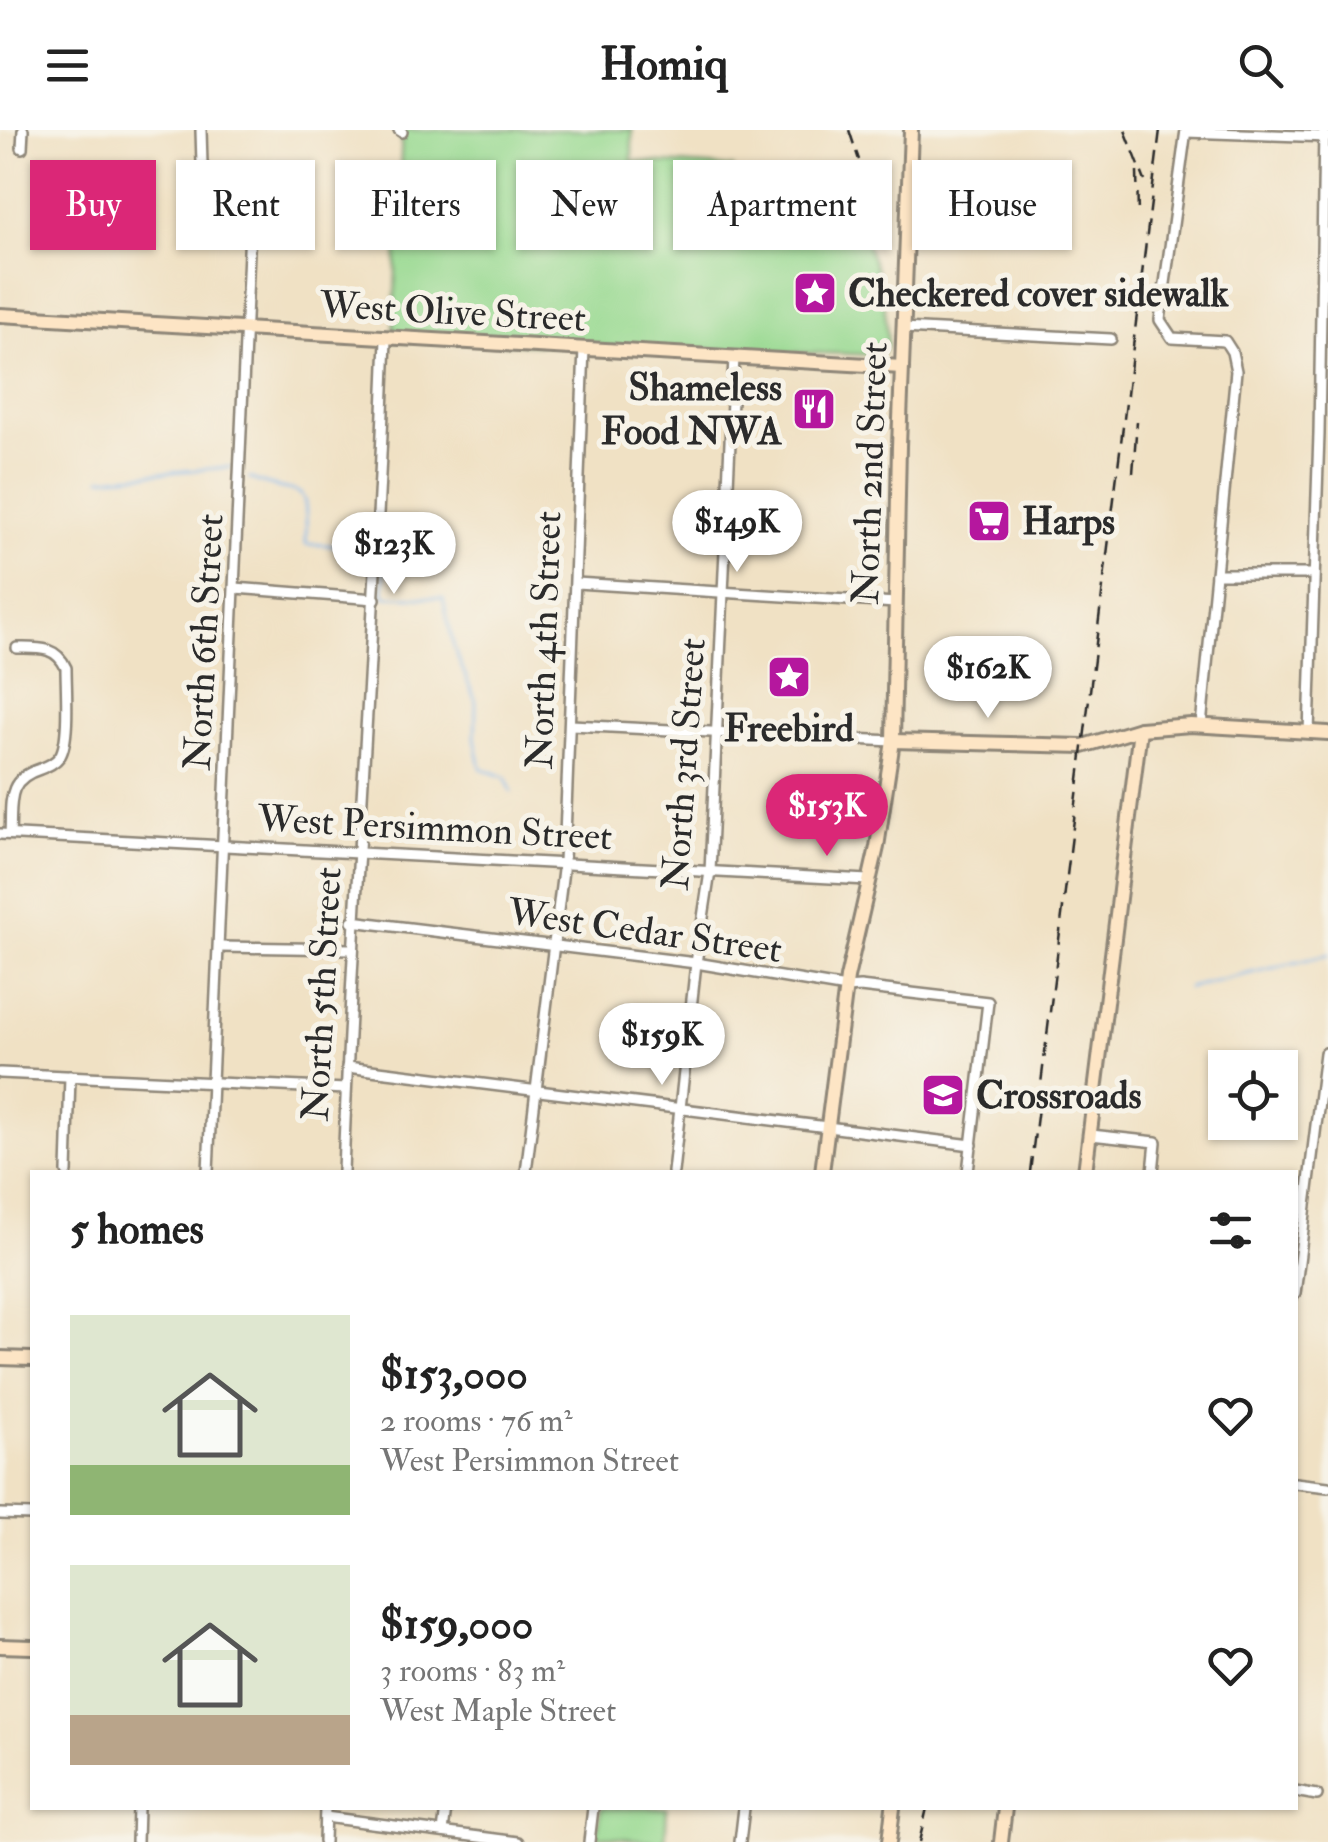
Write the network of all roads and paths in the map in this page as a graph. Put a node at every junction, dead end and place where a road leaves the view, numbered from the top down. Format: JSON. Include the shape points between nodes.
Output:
{"nodes":[{"id":1,"x":23,"y":130,"type":"edge"},
{"id":2,"x":201,"y":130,"type":"edge"},
{"id":3,"x":912,"y":130,"type":"edge"},
{"id":4,"x":1186,"y":131,"type":"edge"},
{"id":5,"x":1325,"y":135,"type":"edge"},
{"id":6,"x":22,"y":148,"type":"dead end"},
{"id":7,"x":1324,"y":286,"type":"edge"},
{"id":8,"x":0,"y":315,"type":"edge"},
{"id":9,"x":904,"y":328,"type":"junction"},
{"id":10,"x":246,"y":329,"type":"junction"},
{"id":11,"x":386,"y":339,"type":"junction"},
{"id":12,"x":1111,"y":339,"type":"dead end"},
{"id":13,"x":584,"y":348,"type":"junction"},
{"id":14,"x":734,"y":357,"type":"junction"},
{"id":15,"x":902,"y":367,"type":"junction"},
{"id":16,"x":1324,"y":434,"type":"edge"},
{"id":17,"x":1216,"y":574,"type":"junction"},
{"id":18,"x":1313,"y":579,"type":"junction"},
{"id":19,"x":576,"y":583,"type":"junction"},
{"id":20,"x":1328,"y":584,"type":"edge"},
{"id":21,"x":236,"y":588,"type":"junction"},
{"id":22,"x":724,"y":594,"type":"junction"},
{"id":23,"x":375,"y":598,"type":"junction"},
{"id":24,"x":896,"y":602,"type":"junction"},
{"id":25,"x":17,"y":648,"type":"dead end"},
{"id":26,"x":571,"y":725,"type":"junction"},
{"id":27,"x":1201,"y":726,"type":"junction"},
{"id":28,"x":1140,"y":728,"type":"junction"},
{"id":29,"x":718,"y":733,"type":"junction"},
{"id":30,"x":1309,"y":733,"type":"junction"},
{"id":31,"x":1328,"y":733,"type":"edge"},
{"id":32,"x":893,"y":740,"type":"junction"},
{"id":33,"x":5,"y":834,"type":"edge"},
{"id":34,"x":223,"y":848,"type":"junction"},
{"id":35,"x":358,"y":853,"type":"junction"},
{"id":36,"x":564,"y":862,"type":"junction"},
{"id":37,"x":710,"y":872,"type":"junction"},
{"id":38,"x":868,"y":880,"type":"junction"},
{"id":39,"x":352,"y":921,"type":"junction"},
{"id":40,"x":553,"y":946,"type":"junction"},
{"id":41,"x":219,"y":947,"type":"junction"},
{"id":42,"x":351,"y":949,"type":"junction"},
{"id":43,"x":696,"y":963,"type":"junction"},
{"id":44,"x":846,"y":988,"type":"junction"},
{"id":45,"x":1325,"y":1053,"type":"dead end"},
{"id":46,"x":347,"y":1067,"type":"junction"},
{"id":47,"x":0,"y":1073,"type":"edge"},
{"id":48,"x":70,"y":1076,"type":"junction"},
{"id":49,"x":212,"y":1082,"type":"junction"},
{"id":50,"x":346,"y":1089,"type":"junction"},
{"id":51,"x":535,"y":1092,"type":"junction"},
{"id":52,"x":680,"y":1110,"type":"junction"},
{"id":53,"x":828,"y":1126,"type":"junction"},
{"id":54,"x":1091,"y":1135,"type":"junction"},
{"id":55,"x":972,"y":1145,"type":"junction"},
{"id":56,"x":67,"y":1170,"type":"edge"},
{"id":57,"x":208,"y":1170,"type":"edge"},
{"id":58,"x":343,"y":1170,"type":"edge"},
{"id":59,"x":526,"y":1170,"type":"edge"},
{"id":60,"x":672,"y":1170,"type":"edge"},
{"id":61,"x":822,"y":1170,"type":"edge"},
{"id":62,"x":968,"y":1170,"type":"edge"},
{"id":63,"x":1086,"y":1170,"type":"edge"},
{"id":64,"x":1153,"y":1170,"type":"edge"},
{"id":65,"x":1298,"y":1270,"type":"edge"},
{"id":66,"x":0,"y":1358,"type":"edge"},
{"id":67,"x":30,"y":1359,"type":"edge"},
{"id":68,"x":1298,"y":1483,"type":"edge"},
{"id":69,"x":1328,"y":1487,"type":"edge"},
{"id":70,"x":0,"y":1514,"type":"edge"},
{"id":71,"x":30,"y":1515,"type":"edge"},
{"id":72,"x":0,"y":1646,"type":"edge"},
{"id":73,"x":30,"y":1647,"type":"edge"},
{"id":74,"x":1298,"y":1791,"type":"edge"},
{"id":75,"x":1317,"y":1794,"type":"dead end"},
{"id":76,"x":138,"y":1810,"type":"edge"},
{"id":77,"x":445,"y":1810,"type":"edge"},
{"id":78,"x":593,"y":1810,"type":"edge"},
{"id":79,"x":744,"y":1810,"type":"edge"},
{"id":80,"x":893,"y":1810,"type":"edge"},
{"id":81,"x":1005,"y":1810,"type":"edge"},
{"id":82,"x":325,"y":1812,"type":"edge"},
{"id":83,"x":439,"y":1835,"type":"edge"},
{"id":84,"x":137,"y":1842,"type":"edge"},
{"id":85,"x":324,"y":1842,"type":"edge"},
{"id":86,"x":518,"y":1842,"type":"edge"},
{"id":87,"x":589,"y":1842,"type":"edge"},
{"id":88,"x":740,"y":1842,"type":"edge"},
{"id":89,"x":889,"y":1842,"type":"edge"},
{"id":90,"x":1001,"y":1842,"type":"edge"}],
"edges":[{"from":1,"to":6,"type":"street"},
{"from":2,"to":10,"type":"street","name":"North 6th Street","via":[[202,164],[250,229]]},
{"from":3,"to":9,"type":"main road","name":"North 2nd Street"},
{"from":4,"to":5,"type":"street"},
{"from":4,"to":17,"type":"street","via":[[1160,320],[1172,338],[1225,341],[1232,352],[1236,371]]},
{"from":5,"to":7,"type":"street"},
{"from":7,"to":16,"type":"street"},
{"from":8,"to":10,"type":"main road","name":"West Olive Street"},
{"from":9,"to":12,"type":"street"},
{"from":9,"to":15,"type":"main road","name":"North 2nd Street"},
{"from":10,"to":11,"type":"main road","name":"West Olive Street"},
{"from":10,"to":21,"type":"street","name":"North 6th Street"},
{"from":11,"to":13,"type":"main road","name":"West Olive Street"},
{"from":11,"to":23,"type":"street","name":"North 5th Street"},
{"from":13,"to":14,"type":"main road","name":"West Olive Street"},
{"from":13,"to":19,"type":"street","name":"North 4th Street"},
{"from":14,"to":15,"type":"main road","name":"West Olive Street"},
{"from":14,"to":22,"type":"street","name":"North 3rd Street"},
{"from":15,"to":24,"type":"main road","name":"North 2nd Street"},
{"from":16,"to":18,"type":"street"},
{"from":17,"to":18,"type":"street"},
{"from":17,"to":27,"type":"street"},
{"from":18,"to":20,"type":"street"},
{"from":18,"to":30,"type":"street"},
{"from":19,"to":22,"type":"street"},
{"from":19,"to":26,"type":"street","name":"North 4th Street"},
{"from":21,"to":23,"type":"street"},
{"from":21,"to":34,"type":"street","name":"North 6th Street"},
{"from":22,"to":24,"type":"street"},
{"from":22,"to":29,"type":"street","name":"North 3rd Street"},
{"from":23,"to":35,"type":"street","name":"North 5th Street"},
{"from":24,"to":32,"type":"main road","name":"North 2nd Street"},
{"from":25,"to":33,"type":"street","via":[[46,648],[61,656],[64,748],[13,790]]},
{"from":26,"to":29,"type":"street"},
{"from":26,"to":36,"type":"street","name":"North 4th Street"},
{"from":27,"to":28,"type":"main road"},
{"from":27,"to":30,"type":"main road"},
{"from":28,"to":32,"type":"main road","via":[[1084,746]]},
{"from":28,"to":54,"type":"main road"},
{"from":29,"to":32,"type":"street"},
{"from":29,"to":37,"type":"street","name":"North 3rd Street"},
{"from":30,"to":31,"type":"main road"},
{"from":32,"to":38,"type":"main road","name":"North 2nd Street"},
{"from":33,"to":34,"type":"street","name":"West Persimmon Street"},
{"from":34,"to":35,"type":"street","name":"West Persimmon Street"},
{"from":34,"to":41,"type":"street","name":"North 6th Street"},
{"from":35,"to":36,"type":"street","name":"West Persimmon Street"},
{"from":35,"to":39,"type":"street","name":"North 5th Street"},
{"from":36,"to":37,"type":"street","name":"West Persimmon Street"},
{"from":36,"to":40,"type":"street","name":"North 4th Street"},
{"from":37,"to":38,"type":"street","name":"West Persimmon Street"},
{"from":37,"to":43,"type":"street","name":"North 3rd Street"},
{"from":38,"to":44,"type":"main road","name":"North 2nd Street"},
{"from":39,"to":40,"type":"street","name":"West Cedar Street"},
{"from":39,"to":42,"type":"street","name":"North 5th Street"},
{"from":40,"to":43,"type":"street","name":"West Cedar Street"},
{"from":40,"to":51,"type":"street","name":"North 4th Street"},
{"from":41,"to":42,"type":"street"},
{"from":41,"to":49,"type":"street","name":"North 6th Street"},
{"from":42,"to":46,"type":"street","name":"North 5th Street"},
{"from":43,"to":44,"type":"street","name":"West Cedar Street"},
{"from":43,"to":52,"type":"street","name":"North 3rd Street"},
{"from":44,"to":53,"type":"main road","name":"North 2nd Street"},
{"from":44,"to":55,"type":"street","name":"West Cedar Street","via":[[988,1002]]},
{"from":45,"to":65,"type":"street"},
{"from":46,"to":50,"type":"street","name":"North 5th Street"},
{"from":46,"to":51,"type":"street"},
{"from":47,"to":48,"type":"street"},
{"from":48,"to":49,"type":"street"},
{"from":48,"to":56,"type":"street"},
{"from":49,"to":50,"type":"street"},
{"from":49,"to":57,"type":"street","name":"North 6th Street"},
{"from":50,"to":58,"type":"street","name":"North 5th Street"},
{"from":51,"to":52,"type":"street"},
{"from":51,"to":59,"type":"street","name":"North 4th Street"},
{"from":52,"to":53,"type":"street"},
{"from":52,"to":60,"type":"street","name":"North 3rd Street"},
{"from":53,"to":55,"type":"street"},
{"from":53,"to":61,"type":"main road","name":"North 2nd Street"},
{"from":54,"to":63,"type":"main road"},
{"from":54,"to":64,"type":"street","via":[[1156,1142]]},
{"from":55,"to":62,"type":"street"},
{"from":66,"to":67,"type":"main road"},
{"from":68,"to":69,"type":"street"},
{"from":70,"to":71,"type":"street"},
{"from":72,"to":73,"type":"main road"},
{"from":74,"to":75,"type":"street"},
{"from":76,"to":84,"type":"street"},
{"from":77,"to":83,"type":"street"},
{"from":78,"to":87,"type":"street"},
{"from":79,"to":88,"type":"street"},
{"from":80,"to":89,"type":"main road"},
{"from":81,"to":90,"type":"main road"},
{"from":82,"to":83,"type":"street"},
{"from":82,"to":85,"type":"street"},
{"from":83,"to":86,"type":"street"}]}
